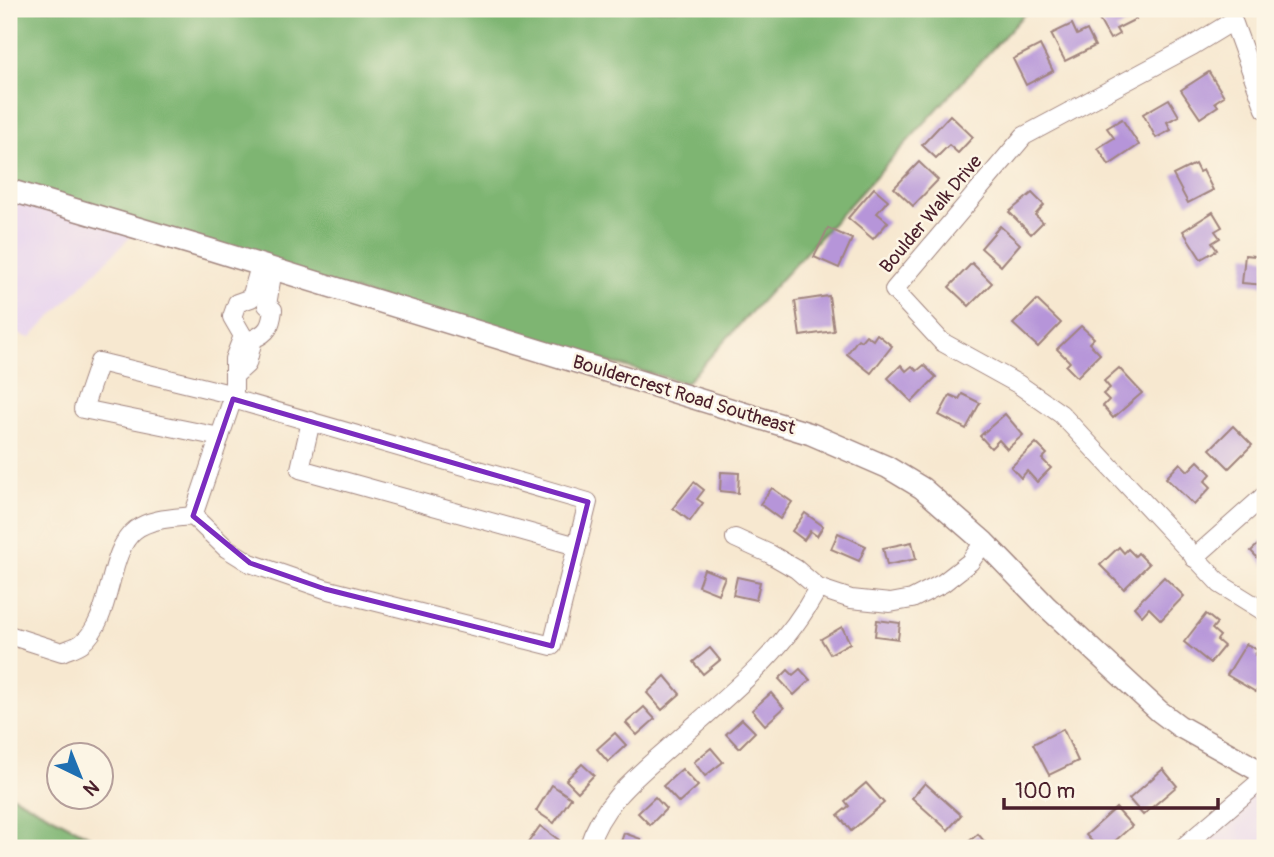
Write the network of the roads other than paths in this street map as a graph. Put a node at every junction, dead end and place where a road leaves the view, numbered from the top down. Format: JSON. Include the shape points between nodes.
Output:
{"nodes":[{"id":1,"x":1265,"y":109,"type":"edge"},
{"id":2,"x":9,"y":190,"type":"edge"},
{"id":3,"x":267,"y":268,"type":"junction"},
{"id":4,"x":248,"y":337,"type":"junction"},
{"id":5,"x":233,"y":397,"type":"junction"},
{"id":6,"x":311,"y":421,"type":"junction"},
{"id":7,"x":220,"y":438,"type":"junction"},
{"id":8,"x":1265,"y":495,"type":"edge"},
{"id":9,"x":193,"y":516,"type":"junction"},
{"id":10,"x":735,"y":538,"type":"dead end"},
{"id":11,"x":984,"y":542,"type":"junction"},
{"id":12,"x":577,"y":545,"type":"junction"},
{"id":13,"x":1194,"y":558,"type":"junction"},
{"id":14,"x":818,"y":588,"type":"junction"},
{"id":15,"x":1265,"y":612,"type":"edge"},
{"id":16,"x":9,"y":635,"type":"edge"},
{"id":17,"x":1265,"y":775,"type":"edge"},
{"id":18,"x":588,"y":848,"type":"edge"},
{"id":19,"x":1182,"y":848,"type":"edge"}],
"edges":[{"from":1,"to":13,"type":"street","name":"Boulder Walk Drive","via":[[1233,21],[1024,136],[894,290],[942,342],[1061,414]]},
{"from":2,"to":3,"type":"street","name":"Bouldercrest Road Southeast"},
{"from":3,"to":4,"type":"street","via":[[251,298]]},
{"from":3,"to":4,"type":"street","via":[[271,326],[262,335]]},
{"from":3,"to":11,"type":"street","name":"Bouldercrest Road Southeast","via":[[811,435],[887,467],[922,488]]},
{"from":4,"to":5,"type":"street","via":[[234,359]]},
{"from":5,"to":6,"type":"street"},
{"from":5,"to":7,"type":"street"},
{"from":5,"to":7,"type":"street","via":[[99,362],[83,409]]},
{"from":6,"to":12,"type":"street","via":[[588,502]]},
{"from":6,"to":12,"type":"street","via":[[300,469]]},
{"from":7,"to":9,"type":"street"},
{"from":8,"to":13,"type":"street"},
{"from":9,"to":12,"type":"street","via":[[226,548],[250,563],[325,589],[552,646]]},
{"from":9,"to":16,"type":"street","via":[[158,520],[134,530],[120,553],[100,618],[83,642],[62,652]]},
{"from":10,"to":14,"type":"street","via":[[779,559]]},
{"from":11,"to":14,"type":"street","via":[[970,562],[912,599],[890,603],[851,599]]},
{"from":11,"to":17,"type":"street","name":"Bouldercrest Road Southeast","via":[[1159,711]]},
{"from":13,"to":15,"type":"street","name":"Boulder Walk Drive","via":[[1220,584]]},
{"from":14,"to":18,"type":"street","via":[[804,614],[756,670],[615,797],[594,828]]},
{"from":17,"to":19,"type":"street"}]}
